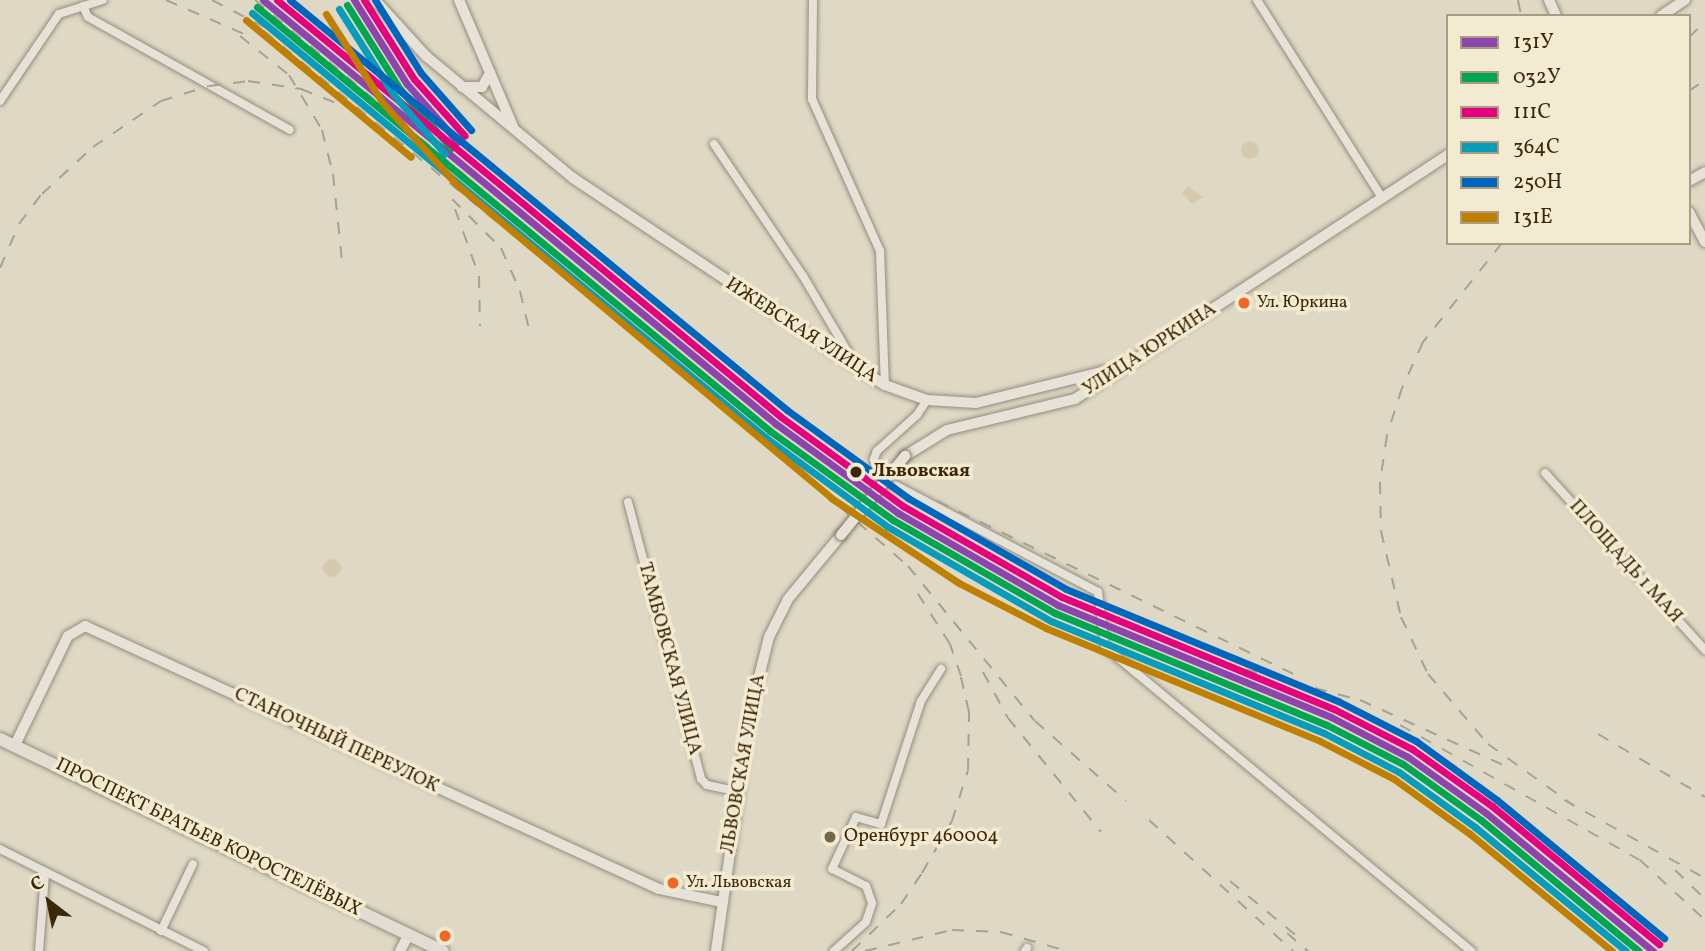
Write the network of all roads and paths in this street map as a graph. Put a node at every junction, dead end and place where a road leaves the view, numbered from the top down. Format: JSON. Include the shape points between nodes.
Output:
{"nodes":[{"id":1,"x":103,"y":0,"type":"edge"},
{"id":2,"x":375,"y":0,"type":"edge"},
{"id":3,"x":459,"y":0,"type":"edge"},
{"id":4,"x":813,"y":0,"type":"edge"},
{"id":5,"x":1257,"y":0,"type":"edge"},
{"id":6,"x":1685,"y":0,"type":"edge"},
{"id":7,"x":83,"y":6,"type":"junction"},
{"id":8,"x":1664,"y":14,"type":"edge"},
{"id":9,"x":490,"y":73,"type":"junction"},
{"id":10,"x":462,"y":87,"type":"junction"},
{"id":11,"x":0,"y":101,"type":"edge"},
{"id":12,"x":290,"y":130,"type":"dead end"},
{"id":13,"x":515,"y":131,"type":"junction"},
{"id":14,"x":714,"y":144,"type":"dead end"},
{"id":15,"x":1446,"y":156,"type":"edge"},
{"id":16,"x":1382,"y":198,"type":"junction"},
{"id":17,"x":1691,"y":216,"type":"edge"},
{"id":18,"x":1705,"y":242,"type":"edge"},
{"id":19,"x":1126,"y":366,"type":"junction"},
{"id":20,"x":858,"y":369,"type":"junction"},
{"id":21,"x":885,"y":385,"type":"junction"},
{"id":22,"x":1050,"y":386,"type":"junction"},
{"id":23,"x":927,"y":400,"type":"junction"},
{"id":24,"x":1054,"y":407,"type":"junction"},
{"id":25,"x":905,"y":456,"type":"joint"},
{"id":26,"x":1545,"y":473,"type":"dead end"},
{"id":27,"x":628,"y":502,"type":"dead end"},
{"id":28,"x":1705,"y":650,"type":"edge"},
{"id":29,"x":941,"y":668,"type":"dead end"},
{"id":30,"x":0,"y":739,"type":"edge"},
{"id":31,"x":15,"y":745,"type":"junction"},
{"id":32,"x":736,"y":791,"type":"junction"},
{"id":33,"x":0,"y":849,"type":"edge"},
{"id":34,"x":193,"y":864,"type":"dead end"},
{"id":35,"x":45,"y":875,"type":"junction"},
{"id":36,"x":721,"y":902,"type":"junction"},
{"id":37,"x":161,"y":931,"type":"junction"},
{"id":38,"x":413,"y":936,"type":"junction"},
{"id":39,"x":39,"y":951,"type":"edge"},
{"id":40,"x":204,"y":951,"type":"edge"},
{"id":41,"x":400,"y":951,"type":"edge"},
{"id":42,"x":428,"y":951,"type":"edge"},
{"id":43,"x":443,"y":951,"type":"edge"},
{"id":44,"x":716,"y":951,"type":"edge"},
{"id":45,"x":834,"y":951,"type":"edge"},
{"id":46,"x":1471,"y":951,"type":"edge"}],
"edges":[{"from":1,"to":7,"type":"street"},
{"from":2,"to":10,"type":"main road","name":"ИЖЕВСКАЯ УЛИЦА","via":[[404,35]]},
{"from":3,"to":9,"type":"main road"},
{"from":4,"to":21,"type":"street","via":[[812,99],[880,251]]},
{"from":5,"to":16,"type":"street"},
{"from":6,"to":8,"type":"main road"},
{"from":7,"to":11,"type":"street","via":[[59,14]]},
{"from":7,"to":12,"type":"street","via":[[88,17]]},
{"from":9,"to":10,"type":"main road","via":[[482,87]]},
{"from":9,"to":13,"type":"main road"},
{"from":10,"to":13,"type":"main road","name":"ИЖЕВСКАЯ УЛИЦА"},
{"from":13,"to":20,"type":"main road","name":"ИЖЕВСКАЯ УЛИЦА","via":[[617,211]]},
{"from":14,"to":20,"type":"street","via":[[803,276]]},
{"from":15,"to":16,"type":"main road","name":"УЛИЦА ЮРКИНА"},
{"from":16,"to":19,"type":"main road","name":"УЛИЦА ЮРКИНА"},
{"from":17,"to":18,"type":"main road"},
{"from":19,"to":22,"type":"main road","name":"ИЖЕВСКАЯ УЛИЦА"},
{"from":19,"to":24,"type":"main road","name":"УЛИЦА ЮРКИНА"},
{"from":20,"to":21,"type":"main road","name":"ИЖЕВСКАЯ УЛИЦА"},
{"from":21,"to":23,"type":"main road","name":"ИЖЕВСКАЯ УЛИЦА"},
{"from":22,"to":23,"type":"main road","name":"ИЖЕВСКАЯ УЛИЦА","via":[[976,403]]},
{"from":22,"to":24,"type":"main road","via":[[1060,398]]},
{"from":23,"to":46,"type":"street","via":[[877,451],[874,460],[880,477],[1098,592],[1105,647]]},
{"from":24,"to":25,"type":"main road","name":"УЛИЦА ЮРКИНА","via":[[947,430]]},
{"from":25,"to":32,"type":"main road","name":"ЛЬВОВСКАЯ УЛИЦА","bridge":true,"via":[[788,599],[772,628],[752,701]]},
{"from":26,"to":28,"type":"street","name":"ПЛОЩАДЬ 1 МАЯ"},
{"from":27,"to":32,"type":"street","name":"ТАМБОВСКАЯ УЛИЦА","via":[[701,779],[707,785]]},
{"from":29,"to":45,"type":"street","via":[[921,701],[881,824],[856,817],[832,869],[866,886],[872,903],[866,922]]},
{"from":30,"to":31,"type":"main road","name":"ПРОСПЕКТ БРАТЬЕВ КОРОСТЕЛЁВЫХ"},
{"from":31,"to":36,"type":"main road","name":"СТАНОЧНЫЙ ПЕРЕУЛОК","via":[[68,636],[85,626],[659,889]]},
{"from":31,"to":38,"type":"main road","name":"ПРОСПЕКТ БРАТЬЕВ КОРОСТЕЛЁВЫХ"},
{"from":32,"to":36,"type":"main road","name":"ЛЬВОВСКАЯ УЛИЦА"},
{"from":33,"to":35,"type":"street"},
{"from":34,"to":37,"type":"street"},
{"from":35,"to":37,"type":"street"},
{"from":35,"to":39,"type":"street"},
{"from":36,"to":44,"type":"main road","name":"ЛЬВОВСКАЯ УЛИЦА"},
{"from":37,"to":40,"type":"street"},
{"from":38,"to":41,"type":"main road"},
{"from":38,"to":42,"type":"main road","name":"ПРОСПЕКТ БРАТЬЕВ КОРОСТЕЛЁВЫХ"},
{"from":38,"to":43,"type":"main road","name":"ПРОСПЕКТ БРАТЬЕВ КОРОСТЕЛЁВЫХ"}]}
